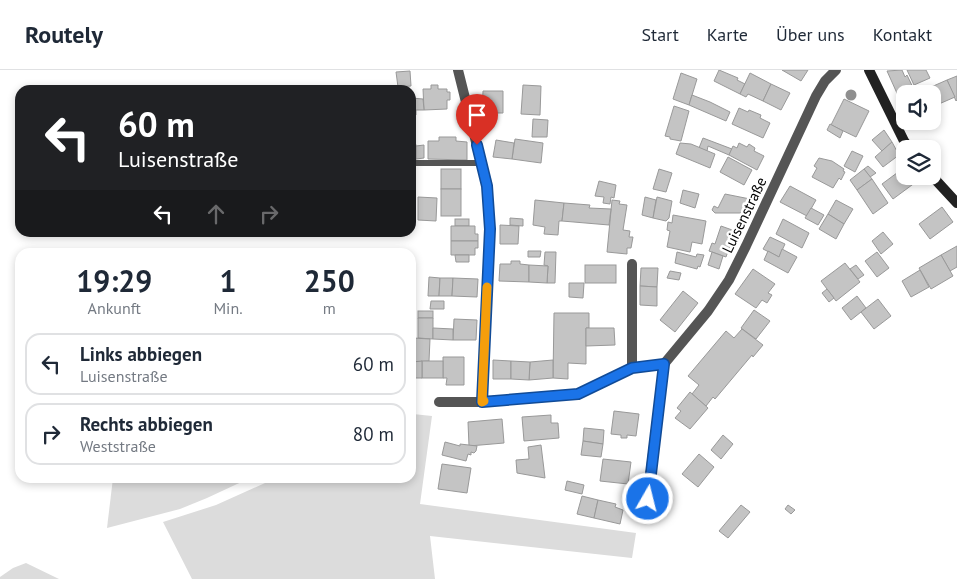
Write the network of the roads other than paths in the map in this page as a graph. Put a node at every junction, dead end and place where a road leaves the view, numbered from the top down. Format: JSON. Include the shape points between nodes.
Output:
{"nodes":[{"id":1,"x":458,"y":70,"type":"edge"},
{"id":2,"x":836,"y":70,"type":"edge"},
{"id":3,"x":869,"y":70,"type":"edge"},
{"id":4,"x":904,"y":140,"type":"edge"},
{"id":5,"x":416,"y":163,"type":"edge"},
{"id":6,"x":481,"y":163,"type":"junction"},
{"id":7,"x":940,"y":185,"type":"edge"},
{"id":8,"x":957,"y":203,"type":"edge"},
{"id":9,"x":632,"y":264,"type":"dead end"},
{"id":10,"x":664,"y":364,"type":"junction"},
{"id":11,"x":632,"y":368,"type":"junction"},
{"id":12,"x":439,"y":402,"type":"dead end"},
{"id":13,"x":482,"y":402,"type":"junction"},
{"id":14,"x":645,"y":518,"type":"dead end"}],
"edges":[{"from":1,"to":6,"type":"street"},
{"from":2,"to":10,"type":"street","name":"Luisenstraße","via":[[816,96],[729,280]]},
{"from":3,"to":4,"type":"main road"},
{"from":5,"to":6,"type":"lane"},
{"from":6,"to":13,"type":"street","via":[[487,186],[490,229]]},
{"from":7,"to":8,"type":"main road"},
{"from":9,"to":11,"type":"street"},
{"from":10,"to":11,"type":"street"},
{"from":10,"to":14,"type":"street"},
{"from":11,"to":13,"type":"street","via":[[578,394]]},
{"from":12,"to":13,"type":"street"}]}
